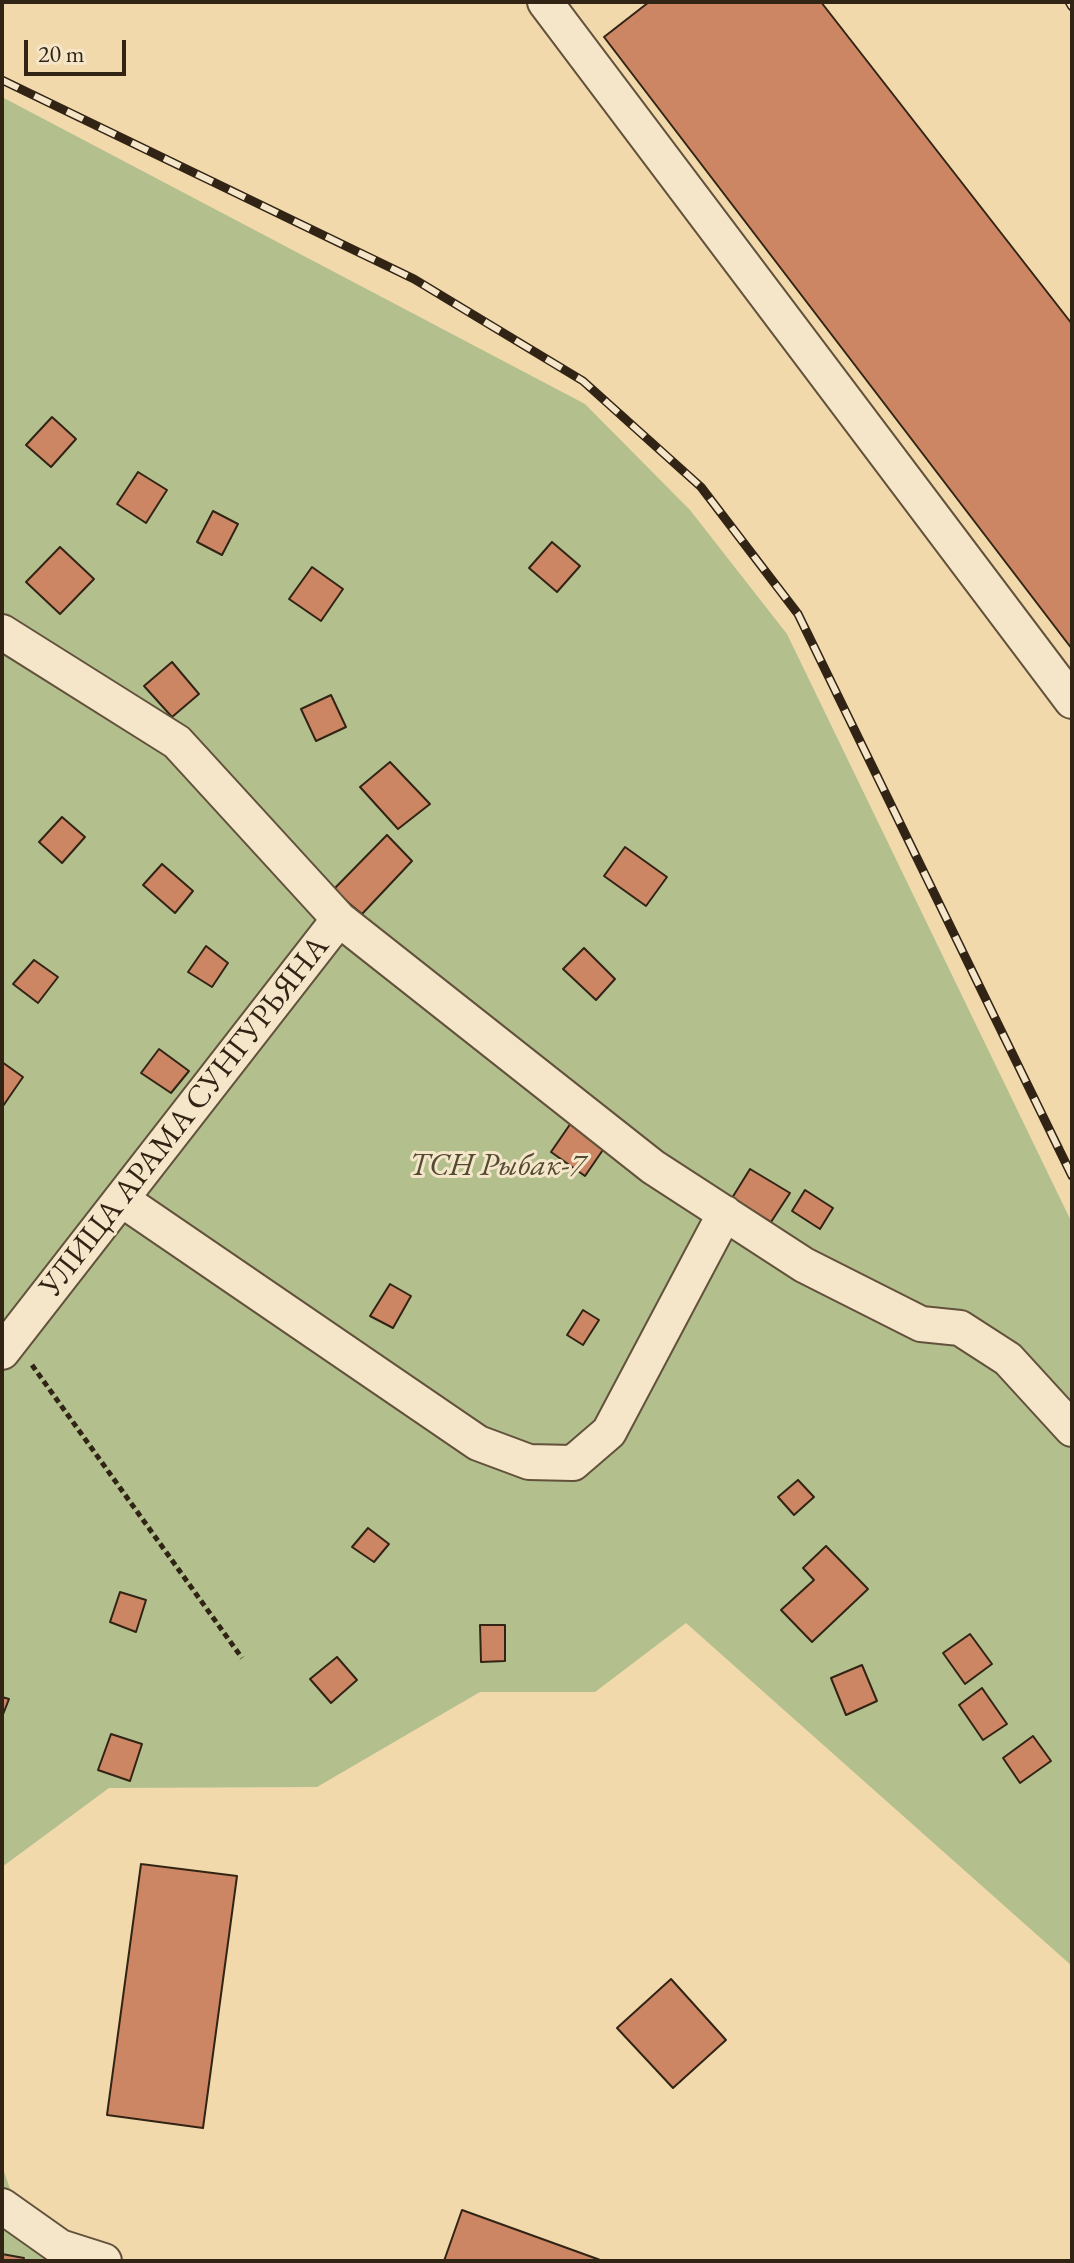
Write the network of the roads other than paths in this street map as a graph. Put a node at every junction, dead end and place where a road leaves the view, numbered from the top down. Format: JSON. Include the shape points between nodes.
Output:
{"nodes":[{"id":1,"x":545,"y":2,"type":"edge"},
{"id":2,"x":2,"y":632,"type":"edge"},
{"id":3,"x":1072,"y":701,"type":"edge"},
{"id":4,"x":339,"y":919,"type":"junction"},
{"id":5,"x":121,"y":1199,"type":"junction"},
{"id":6,"x":725,"y":1213,"type":"junction"},
{"id":7,"x":8,"y":1345,"type":"edge"},
{"id":8,"x":1072,"y":1429,"type":"edge"},
{"id":9,"x":2,"y":2206,"type":"edge"},
{"id":10,"x":64,"y":2254,"type":"edge"},
{"id":11,"x":104,"y":2261,"type":"edge"}],
"edges":[{"from":1,"to":3,"type":"lane"},
{"from":2,"to":4,"type":"lane","via":[[177,742]]},
{"from":4,"to":5,"type":"lane","name":"УЛИЦА АРАМА СУНГУРЬЯНА"},
{"from":4,"to":6,"type":"lane","via":[[653,1167]]},
{"from":5,"to":6,"type":"lane","via":[[478,1443],[529,1462],[573,1463],[609,1432]]},
{"from":5,"to":7,"type":"lane","name":"УЛИЦА АРАМА СУНГУРЬЯНА"},
{"from":6,"to":8,"type":"lane","via":[[804,1265],[921,1324],[960,1328],[1008,1359]]},
{"from":9,"to":10,"type":"lane"},
{"from":10,"to":11,"type":"lane"}]}
